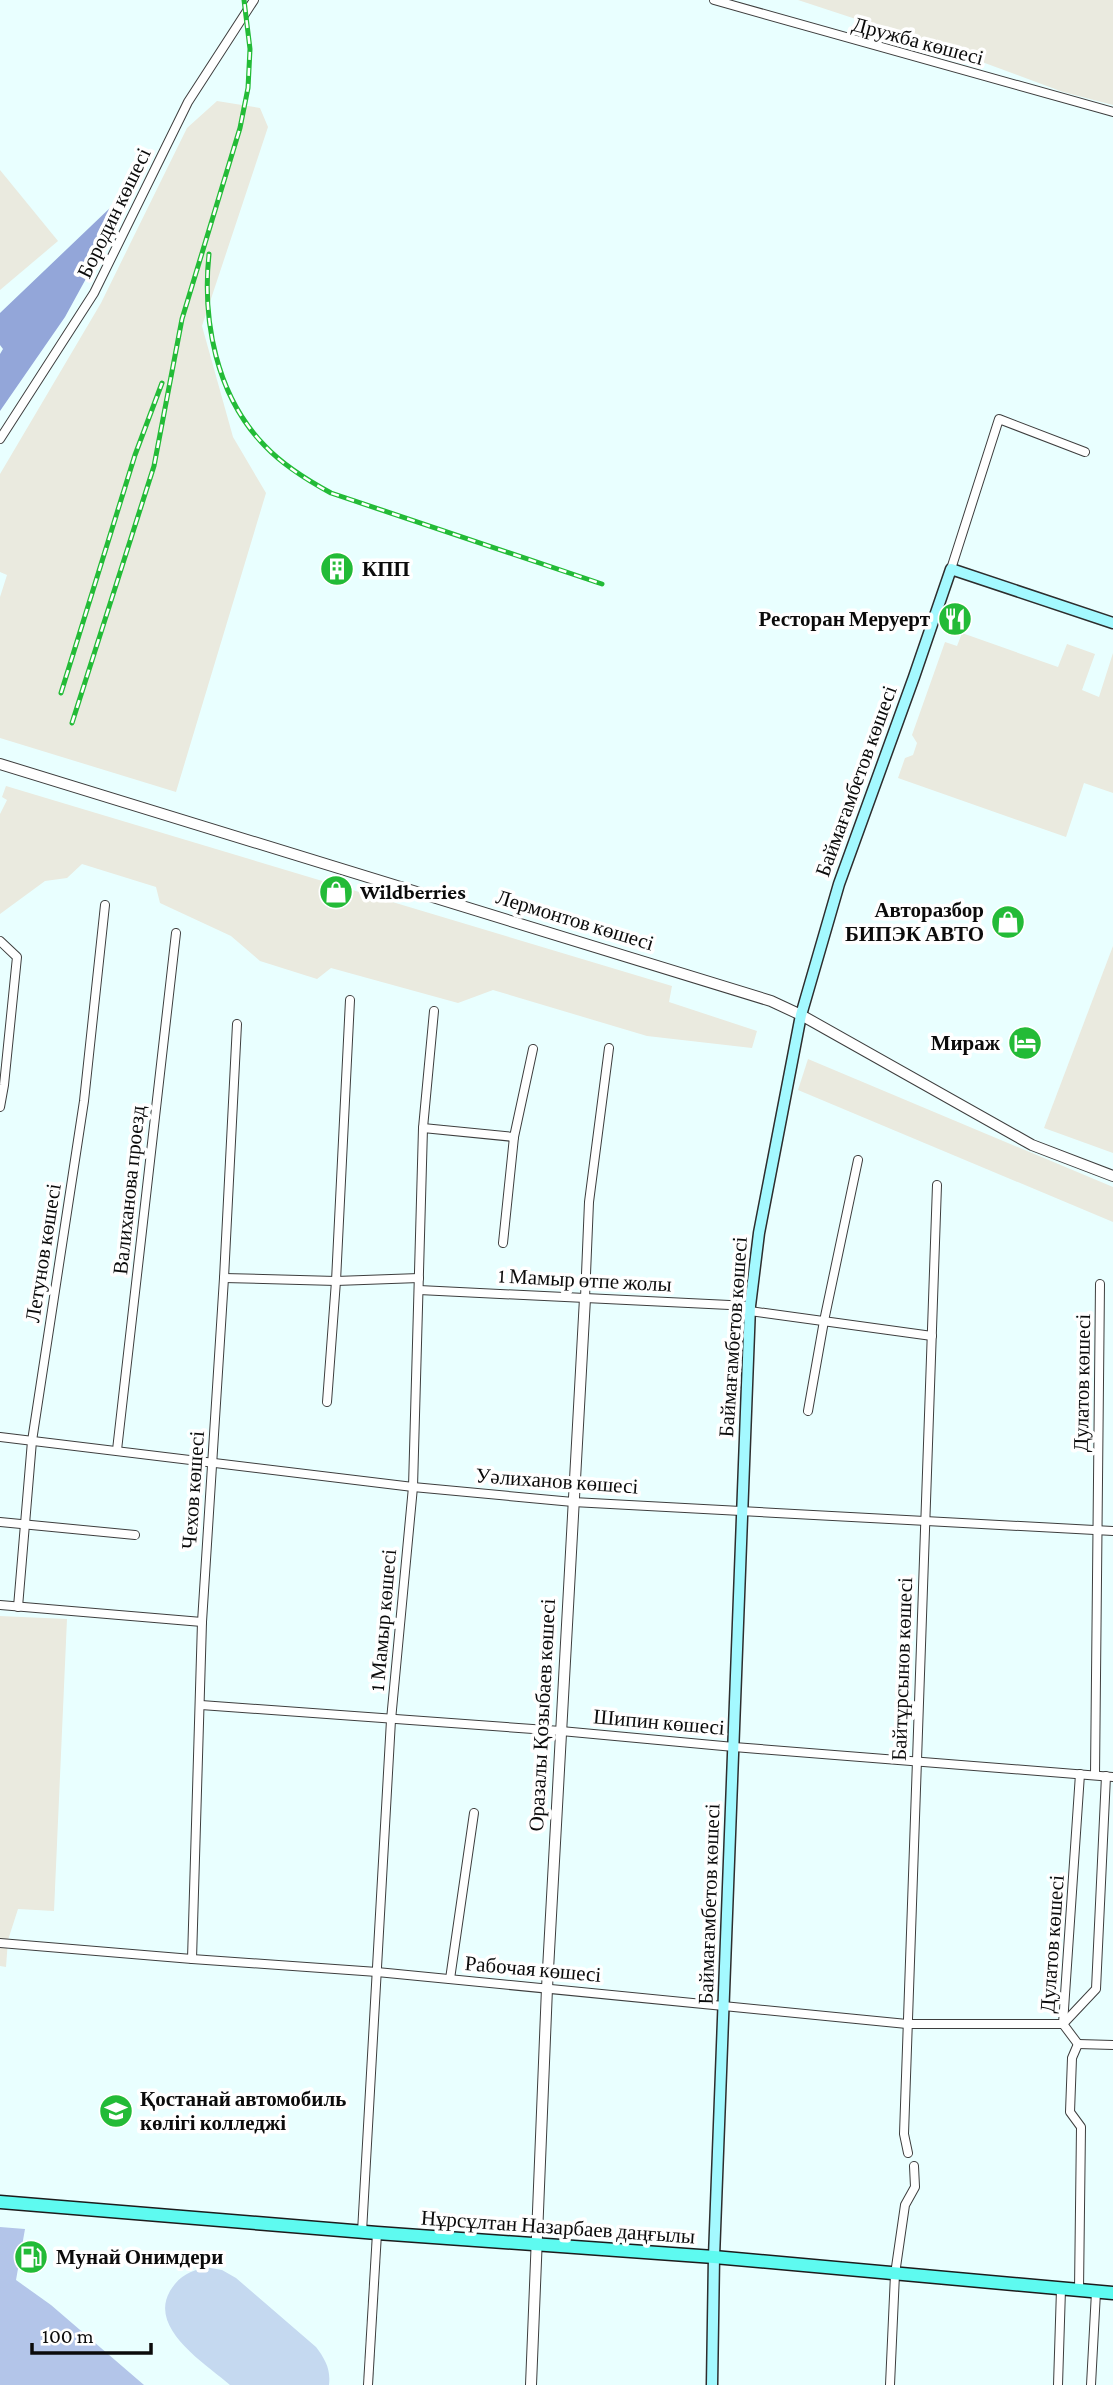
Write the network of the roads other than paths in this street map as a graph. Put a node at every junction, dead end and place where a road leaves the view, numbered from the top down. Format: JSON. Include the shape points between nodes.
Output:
{"nodes":[{"id":1,"x":254,"y":0,"type":"edge"},
{"id":2,"x":714,"y":0,"type":"edge"},
{"id":3,"x":1113,"y":112,"type":"edge"},
{"id":4,"x":0,"y":439,"type":"edge"},
{"id":5,"x":1084,"y":452,"type":"dead end"},
{"id":6,"x":951,"y":569,"type":"junction"},
{"id":7,"x":1113,"y":623,"type":"edge"},
{"id":8,"x":0,"y":764,"type":"edge"},
{"id":9,"x":105,"y":905,"type":"dead end"},
{"id":10,"x":176,"y":933,"type":"dead end"},
{"id":11,"x":0,"y":941,"type":"edge"},
{"id":12,"x":350,"y":1000,"type":"dead end"},
{"id":13,"x":434,"y":1011,"type":"dead end"},
{"id":14,"x":801,"y":1014,"type":"junction"},
{"id":15,"x":237,"y":1024,"type":"dead end"},
{"id":16,"x":609,"y":1048,"type":"dead end"},
{"id":17,"x":533,"y":1049,"type":"dead end"},
{"id":18,"x":2,"y":1082,"type":"edge"},
{"id":19,"x":0,"y":1107,"type":"edge"},
{"id":20,"x":424,"y":1128,"type":"junction"},
{"id":21,"x":514,"y":1137,"type":"junction"},
{"id":22,"x":858,"y":1160,"type":"dead end"},
{"id":23,"x":1113,"y":1176,"type":"edge"},
{"id":24,"x":937,"y":1185,"type":"dead end"},
{"id":25,"x":503,"y":1243,"type":"dead end"},
{"id":26,"x":224,"y":1278,"type":"junction"},
{"id":27,"x":419,"y":1278,"type":"junction"},
{"id":28,"x":336,"y":1281,"type":"junction"},
{"id":29,"x":1100,"y":1284,"type":"dead end"},
{"id":30,"x":419,"y":1290,"type":"junction"},
{"id":31,"x":585,"y":1298,"type":"junction"},
{"id":32,"x":750,"y":1309,"type":"junction"},
{"id":33,"x":824,"y":1321,"type":"junction"},
{"id":34,"x":932,"y":1336,"type":"junction"},
{"id":35,"x":327,"y":1402,"type":"dead end"},
{"id":36,"x":808,"y":1411,"type":"dead end"},
{"id":37,"x":0,"y":1437,"type":"edge"},
{"id":38,"x":32,"y":1441,"type":"junction"},
{"id":39,"x":117,"y":1450,"type":"junction"},
{"id":40,"x":213,"y":1464,"type":"junction"},
{"id":41,"x":413,"y":1486,"type":"junction"},
{"id":42,"x":573,"y":1502,"type":"junction"},
{"id":43,"x":742,"y":1510,"type":"junction"},
{"id":44,"x":925,"y":1521,"type":"junction"},
{"id":45,"x":0,"y":1522,"type":"edge"},
{"id":46,"x":25,"y":1525,"type":"junction"},
{"id":47,"x":1098,"y":1530,"type":"junction"},
{"id":48,"x":1113,"y":1531,"type":"edge"},
{"id":49,"x":135,"y":1535,"type":"dead end"},
{"id":50,"x":0,"y":1605,"type":"edge"},
{"id":51,"x":18,"y":1607,"type":"junction"},
{"id":52,"x":202,"y":1622,"type":"junction"},
{"id":53,"x":201,"y":1705,"type":"junction"},
{"id":54,"x":391,"y":1720,"type":"junction"},
{"id":55,"x":561,"y":1731,"type":"junction"},
{"id":56,"x":734,"y":1747,"type":"junction"},
{"id":57,"x":917,"y":1761,"type":"junction"},
{"id":58,"x":1080,"y":1774,"type":"junction"},
{"id":59,"x":1095,"y":1775,"type":"junction"},
{"id":60,"x":1109,"y":1776,"type":"edge"},
{"id":61,"x":474,"y":1813,"type":"dead end"},
{"id":62,"x":0,"y":1943,"type":"edge"},
{"id":63,"x":192,"y":1959,"type":"junction"},
{"id":64,"x":377,"y":1972,"type":"junction"},
{"id":65,"x":450,"y":1979,"type":"junction"},
{"id":66,"x":547,"y":1988,"type":"junction"},
{"id":67,"x":725,"y":2005,"type":"junction"},
{"id":68,"x":907,"y":2024,"type":"junction"},
{"id":69,"x":1065,"y":2026,"type":"junction"},
{"id":70,"x":1075,"y":2040,"type":"junction"},
{"id":71,"x":1113,"y":2045,"type":"edge"},
{"id":72,"x":908,"y":2152,"type":"dead end"},
{"id":73,"x":914,"y":2166,"type":"dead end"},
{"id":74,"x":0,"y":2202,"type":"edge"},
{"id":75,"x":362,"y":2232,"type":"junction"},
{"id":76,"x":377,"y":2233,"type":"junction"},
{"id":77,"x":536,"y":2244,"type":"junction"},
{"id":78,"x":714,"y":2257,"type":"junction"},
{"id":79,"x":895,"y":2274,"type":"junction"},
{"id":80,"x":1061,"y":2288,"type":"junction"},
{"id":81,"x":1079,"y":2290,"type":"junction"},
{"id":82,"x":1096,"y":2292,"type":"junction"},
{"id":83,"x":1113,"y":2293,"type":"edge"},
{"id":84,"x":368,"y":2385,"type":"edge"},
{"id":85,"x":531,"y":2385,"type":"edge"},
{"id":86,"x":712,"y":2385,"type":"edge"},
{"id":87,"x":890,"y":2385,"type":"edge"},
{"id":88,"x":1058,"y":2385,"type":"edge"},
{"id":89,"x":1091,"y":2385,"type":"edge"}],
"edges":[{"from":1,"to":4,"type":"street","name":"Бородин көшесі","via":[[188,102],[94,293]]},
{"from":2,"to":3,"type":"street","name":"Дружба көшесі"},
{"from":5,"to":6,"type":"street","name":"Баймағамбетов көшесі","via":[[999,419]]},
{"from":6,"to":7,"type":"main road"},
{"from":6,"to":14,"type":"main road","name":"Баймағамбетов көшесі","via":[[839,884]]},
{"from":8,"to":14,"type":"street","name":"Лермонтов көшесі"},
{"from":9,"to":38,"type":"street","name":"Летунов көшесі","via":[[84,1101]]},
{"from":10,"to":39,"type":"street","name":"Валиханова проезд"},
{"from":11,"to":18,"type":"street","via":[[17,957]]},
{"from":12,"to":28,"type":"street"},
{"from":13,"to":20,"type":"street","name":"1 Мамыр көшесі"},
{"from":14,"to":23,"type":"street","name":"Лермонтов көшесі","via":[[1032,1145]]},
{"from":14,"to":32,"type":"main road","name":"Баймағамбетов көшесі"},
{"from":15,"to":26,"type":"street","name":"Чехов көшесі"},
{"from":16,"to":31,"type":"street","name":"Оразалы Қозыбаев көшесі","via":[[589,1202]]},
{"from":17,"to":21,"type":"street"},
{"from":18,"to":19,"type":"street"},
{"from":20,"to":21,"type":"street"},
{"from":20,"to":27,"type":"street","name":"1 Мамыр көшесі"},
{"from":21,"to":25,"type":"street"},
{"from":22,"to":33,"type":"street"},
{"from":24,"to":34,"type":"street","name":"Байтұрсынов көшесі"},
{"from":26,"to":28,"type":"street"},
{"from":26,"to":40,"type":"street","name":"Чехов көшесі"},
{"from":27,"to":28,"type":"street"},
{"from":27,"to":30,"type":"street","name":"1 Мамыр көшесі"},
{"from":28,"to":35,"type":"street"},
{"from":29,"to":47,"type":"street","name":"Дулатов көшесі"},
{"from":30,"to":31,"type":"street","name":"1 Мамыр өтпе жолы"},
{"from":30,"to":41,"type":"street","name":"1 Мамыр көшесі"},
{"from":31,"to":32,"type":"street","name":"1 Мамыр өтпе жолы"},
{"from":31,"to":42,"type":"street","name":"Оразалы Қозыбаев көшесі"},
{"from":32,"to":33,"type":"street","name":"1 Мамыр өтпе жолы"},
{"from":32,"to":43,"type":"main road","name":"Баймағамбетов көшесі"},
{"from":33,"to":34,"type":"street","name":"1 Мамыр өтпе жолы"},
{"from":33,"to":36,"type":"street"},
{"from":34,"to":44,"type":"street","name":"Байтұрсынов көшесі"},
{"from":37,"to":38,"type":"street","name":"Уәлиханов көшесі"},
{"from":38,"to":39,"type":"street","name":"Уәлиханов көшесі"},
{"from":38,"to":46,"type":"street","name":"Летунов көшесі"},
{"from":39,"to":40,"type":"street","name":"Уәлиханов көшесі"},
{"from":40,"to":41,"type":"street","name":"Уәлиханов көшесі"},
{"from":40,"to":52,"type":"street","name":"Чехов көшесі"},
{"from":41,"to":42,"type":"street","name":"Уәлиханов көшесі"},
{"from":41,"to":54,"type":"street","name":"1 Мамыр көшесі"},
{"from":42,"to":43,"type":"street","name":"Уәлиханов көшесі"},
{"from":42,"to":55,"type":"street","name":"Оразалы Қозыбаев көшесі"},
{"from":43,"to":44,"type":"street","name":"Уәлиханов көшесі"},
{"from":43,"to":56,"type":"main road","name":"Баймағамбетов көшесі"},
{"from":44,"to":47,"type":"street","name":"Уәлиханов көшесі"},
{"from":44,"to":57,"type":"street","name":"Байтұрсынов көшесі"},
{"from":45,"to":46,"type":"street"},
{"from":46,"to":49,"type":"street"},
{"from":46,"to":51,"type":"street","name":"Летунов көшесі"},
{"from":47,"to":48,"type":"street","name":"Уәлиханов көшесі"},
{"from":47,"to":59,"type":"street","name":"Дулатов көшесі"},
{"from":50,"to":51,"type":"street"},
{"from":51,"to":52,"type":"street"},
{"from":52,"to":53,"type":"street","name":"Чехов көшесі"},
{"from":53,"to":54,"type":"street","name":"Шипин көшесі"},
{"from":53,"to":63,"type":"street","name":"Чехов көшесі"},
{"from":54,"to":55,"type":"street","name":"Шипин көшесі"},
{"from":54,"to":64,"type":"street","name":"1 Мамыр көшесі"},
{"from":55,"to":56,"type":"street","name":"Шипин көшесі"},
{"from":55,"to":66,"type":"street","name":"Оразалы Қозыбаев көшесі"},
{"from":56,"to":57,"type":"street","name":"Шипин көшесі"},
{"from":56,"to":67,"type":"main road","name":"Баймағамбетов көшесі"},
{"from":57,"to":58,"type":"street","name":"Шипин көшесі"},
{"from":57,"to":68,"type":"street","name":"Байтұрсынов көшесі"},
{"from":58,"to":59,"type":"street","name":"Шипин көшесі"},
{"from":58,"to":69,"type":"street","name":"Дулатов көшесі"},
{"from":59,"to":60,"type":"street","name":"Шипин көшесі"},
{"from":60,"to":69,"type":"street","name":"Дулатов көшесі","via":[[1096,1989]]},
{"from":61,"to":65,"type":"street"},
{"from":62,"to":63,"type":"street","name":"Рабочая көшесі"},
{"from":63,"to":64,"type":"street","name":"Рабочая көшесі"},
{"from":64,"to":65,"type":"street","name":"Рабочая көшесі"},
{"from":64,"to":75,"type":"street","name":"1 Мамыр көшесі"},
{"from":65,"to":66,"type":"street","name":"Рабочая көшесі"},
{"from":66,"to":67,"type":"street","name":"Рабочая көшесі"},
{"from":66,"to":77,"type":"street","name":"Оразалы Қозыбаев көшесі"},
{"from":67,"to":68,"type":"street","name":"Рабочая көшесі"},
{"from":67,"to":78,"type":"main road","name":"Баймағамбетов көшесі"},
{"from":68,"to":69,"type":"street","name":"Рабочая көшесі"},
{"from":68,"to":72,"type":"street","name":"Байтұрсынов көшесі","via":[[904,2134]]},
{"from":69,"to":70,"type":"street"},
{"from":70,"to":71,"type":"street"},
{"from":70,"to":81,"type":"street","via":[[1070,2112],[1081,2127]]},
{"from":73,"to":79,"type":"street","via":[[915,2187],[905,2205]]},
{"from":74,"to":75,"type":"main road","name":"Нұрсұлтан Назарбаев даңғылы"},
{"from":75,"to":76,"type":"main road","name":"Нұрсұлтан Назарбаев даңғылы"},
{"from":76,"to":77,"type":"main road","name":"Нұрсұлтан Назарбаев даңғылы"},
{"from":76,"to":84,"type":"street"},
{"from":77,"to":78,"type":"main road","name":"Нұрсұлтан Назарбаев даңғылы"},
{"from":77,"to":85,"type":"street","name":"Оразалы Қозыбаев көшесі"},
{"from":78,"to":79,"type":"main road","name":"Нұрсұлтан Назарбаев даңғылы"},
{"from":78,"to":86,"type":"main road","name":"Баймағамбетов көшесі"},
{"from":79,"to":80,"type":"main road","name":"Нұрсұлтан Назарбаев даңғылы"},
{"from":79,"to":87,"type":"street"},
{"from":80,"to":81,"type":"main road","name":"Нұрсұлтан Назарбаев даңғылы"},
{"from":80,"to":88,"type":"street"},
{"from":81,"to":82,"type":"main road","name":"Нұрсұлтан Назарбаев даңғылы"},
{"from":82,"to":83,"type":"main road","name":"Нұрсұлтан Назарбаев даңғылы"},
{"from":82,"to":89,"type":"street"}]}
